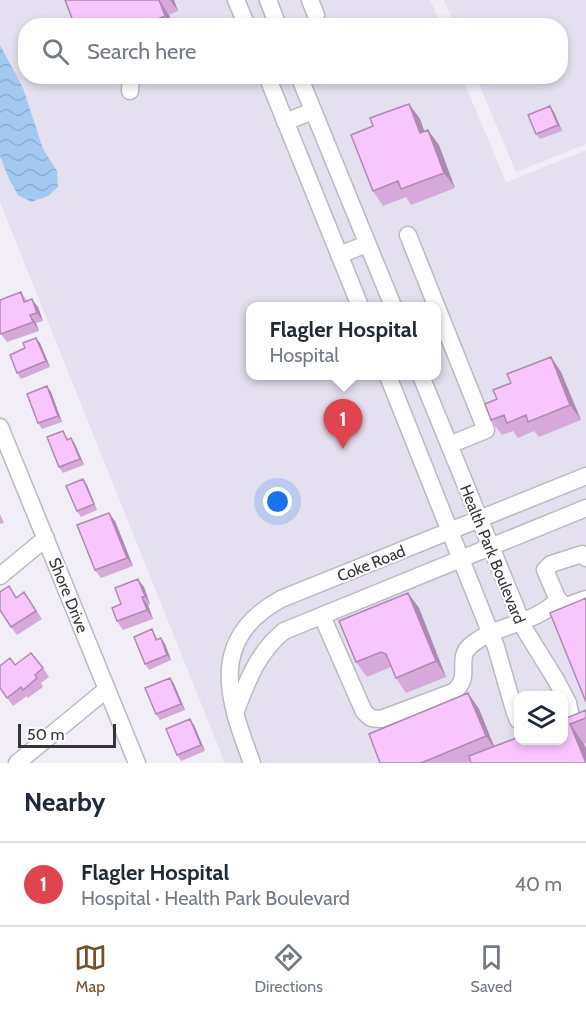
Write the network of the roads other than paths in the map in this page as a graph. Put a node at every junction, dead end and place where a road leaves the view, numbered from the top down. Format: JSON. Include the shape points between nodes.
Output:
{"nodes":[{"id":1,"x":236,"y":0,"type":"edge"},
{"id":2,"x":268,"y":0,"type":"edge"},
{"id":3,"x":244,"y":18,"type":"edge"},
{"id":4,"x":275,"y":18,"type":"edge"},
{"id":5,"x":270,"y":84,"type":"edge"},
{"id":6,"x":302,"y":84,"type":"edge"},
{"id":7,"x":313,"y":111,"type":"junction"},
{"id":8,"x":285,"y":122,"type":"junction"},
{"id":9,"x":408,"y":235,"type":"dead end"},
{"id":10,"x":367,"y":244,"type":"junction"},
{"id":11,"x":339,"y":255,"type":"junction"},
{"id":12,"x":358,"y":302,"type":"edge"},
{"id":13,"x":391,"y":302,"type":"edge"},
{"id":14,"x":435,"y":302,"type":"edge"},
{"id":15,"x":441,"y":318,"type":"edge"},
{"id":16,"x":390,"y":380,"type":"edge"},
{"id":17,"x":423,"y":380,"type":"edge"},
{"id":18,"x":0,"y":427,"type":"edge"},
{"id":19,"x":449,"y":445,"type":"junction"},
{"id":20,"x":586,"y":476,"type":"edge"},
{"id":21,"x":586,"y":508,"type":"edge"},
{"id":22,"x":479,"y":519,"type":"junction"},
{"id":23,"x":450,"y":531,"type":"junction"},
{"id":24,"x":46,"y":538,"type":"junction"},
{"id":25,"x":491,"y":547,"type":"junction"},
{"id":26,"x":586,"y":558,"type":"edge"},
{"id":27,"x":462,"y":560,"type":"junction"},
{"id":28,"x":0,"y":576,"type":"edge"},
{"id":29,"x":586,"y":599,"type":"edge"},
{"id":30,"x":558,"y":600,"type":"junction"},
{"id":31,"x":322,"y":616,"type":"junction"},
{"id":32,"x":522,"y":622,"type":"junction"},
{"id":33,"x":491,"y":634,"type":"junction"},
{"id":34,"x":107,"y":689,"type":"junction"},
{"id":35,"x":561,"y":691,"type":"edge"},
{"id":36,"x":568,"y":703,"type":"edge"},
{"id":37,"x":235,"y":713,"type":"junction"},
{"id":38,"x":514,"y":713,"type":"edge"},
{"id":39,"x":568,"y":720,"type":"edge"},
{"id":40,"x":17,"y":763,"type":"edge"},
{"id":41,"x":137,"y":763,"type":"edge"},
{"id":42,"x":252,"y":763,"type":"edge"}],
"edges":[{"from":1,"to":3,"type":"street"},
{"from":2,"to":4,"type":"street"},
{"from":5,"to":8,"type":"street"},
{"from":6,"to":7,"type":"street"},
{"from":7,"to":8,"type":"street"},
{"from":7,"to":10,"type":"street"},
{"from":8,"to":11,"type":"street"},
{"from":9,"to":14,"type":"street"},
{"from":10,"to":11,"type":"street"},
{"from":10,"to":13,"type":"street"},
{"from":11,"to":12,"type":"street"},
{"from":15,"to":19,"type":"street","via":[[486,430]]},
{"from":16,"to":23,"type":"street","name":"Health Park Boulevard"},
{"from":17,"to":19,"type":"street","name":"Health Park Boulevard"},
{"from":18,"to":24,"type":"street","name":"Shore Drive"},
{"from":19,"to":22,"type":"street","name":"Health Park Boulevard"},
{"from":20,"to":22,"type":"street","name":"Coke Road"},
{"from":21,"to":25,"type":"street","name":"Coke Road"},
{"from":22,"to":23,"type":"street","name":"Coke Road"},
{"from":22,"to":25,"type":"street","name":"Health Park Boulevard"},
{"from":23,"to":27,"type":"street","name":"Health Park Boulevard"},
{"from":23,"to":37,"type":"street","name":"Coke Road","via":[[281,599],[255,617],[246,628],[228,676]]},
{"from":24,"to":28,"type":"street"},
{"from":24,"to":34,"type":"street","name":"Shore Drive"},
{"from":25,"to":27,"type":"street","name":"Coke Road"},
{"from":25,"to":32,"type":"street","name":"Health Park Boulevard"},
{"from":26,"to":30,"type":"street","via":[[582,554],[551,564],[545,570]]},
{"from":27,"to":31,"type":"street","name":"Coke Road"},
{"from":27,"to":33,"type":"street","name":"Health Park Boulevard"},
{"from":29,"to":30,"type":"street","via":[[566,606]]},
{"from":30,"to":32,"type":"street","via":[[546,612]]},
{"from":31,"to":33,"type":"street","via":[[364,712],[371,718],[381,719],[453,692],[464,679],[463,657],[467,648]]},
{"from":31,"to":37,"type":"street","name":"Coke Road","via":[[284,631],[266,649],[248,677]]},
{"from":32,"to":33,"type":"street"},
{"from":32,"to":35,"type":"street","name":"Health Park Boulevard"},
{"from":33,"to":38,"type":"street","name":"Health Park Boulevard"},
{"from":34,"to":40,"type":"street"},
{"from":34,"to":41,"type":"street","name":"Shore Drive"},
{"from":36,"to":39,"type":"street","name":"Health Park Boulevard"},
{"from":37,"to":42,"type":"street","name":"Coke Road"}]}
